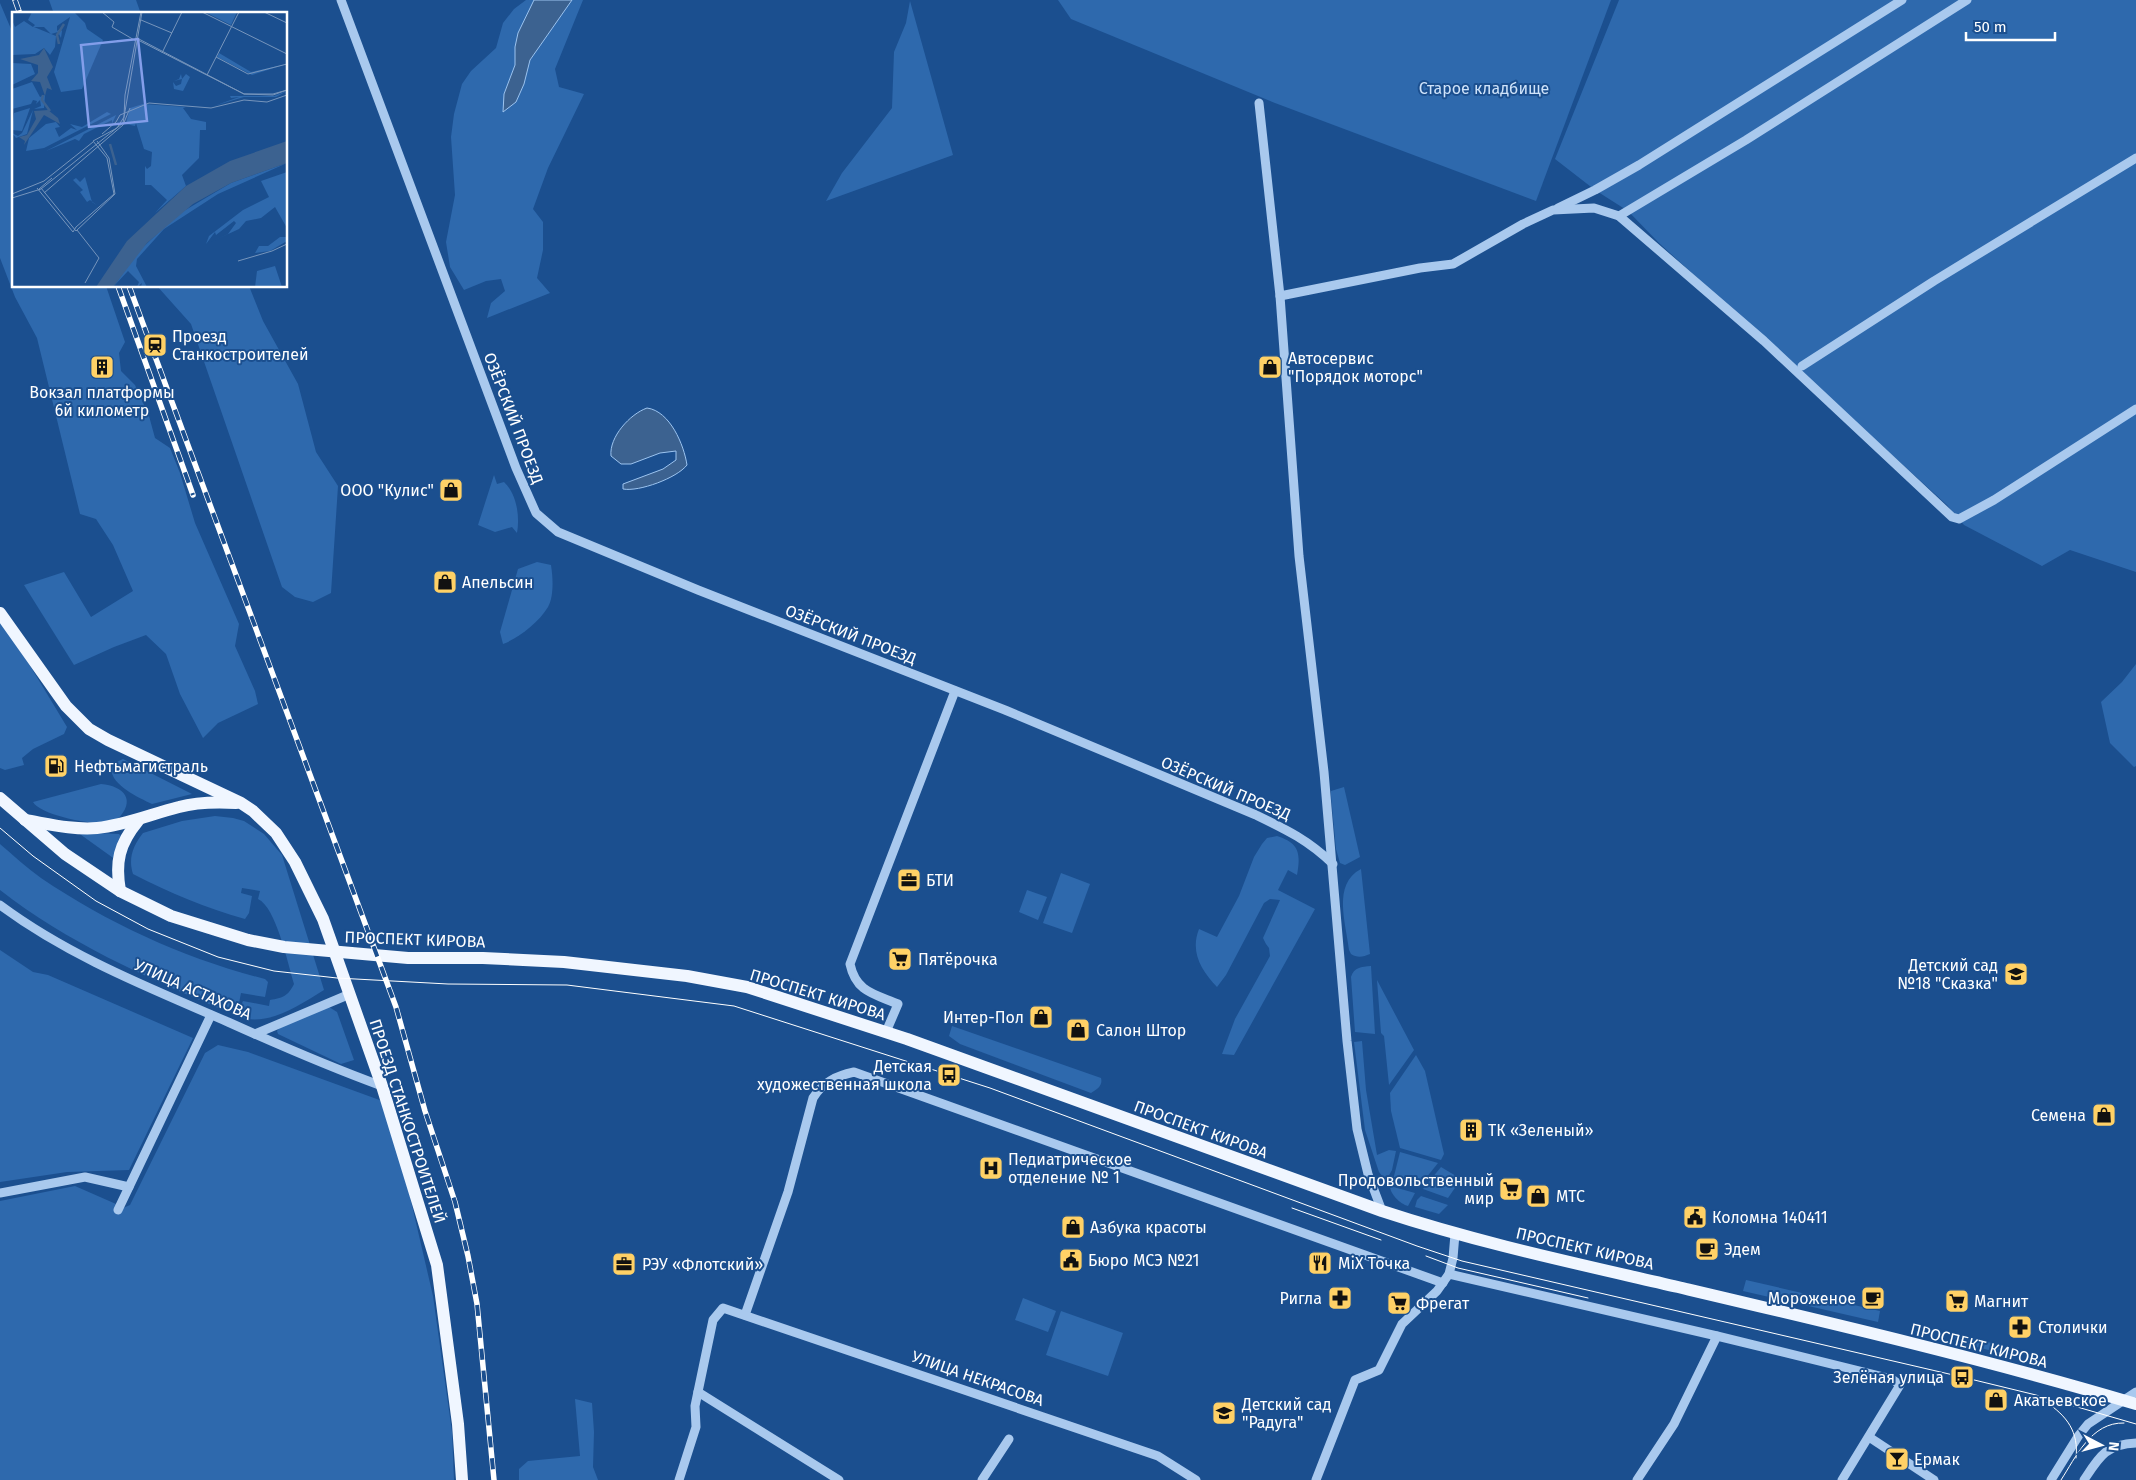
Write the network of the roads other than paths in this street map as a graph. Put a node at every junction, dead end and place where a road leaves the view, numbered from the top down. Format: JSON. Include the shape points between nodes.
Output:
{"nodes":[{"id":1,"x":341,"y":0,"type":"edge"},
{"id":2,"x":1902,"y":0,"type":"edge"},
{"id":3,"x":1967,"y":0,"type":"edge"},
{"id":4,"x":1259,"y":103,"type":"dead end"},
{"id":5,"x":2136,"y":158,"type":"edge"},
{"id":6,"x":1552,"y":210,"type":"junction"},
{"id":7,"x":1619,"y":216,"type":"junction"},
{"id":8,"x":1280,"y":296,"type":"junction"},
{"id":9,"x":1802,"y":366,"type":"dead end"},
{"id":10,"x":2136,"y":409,"type":"edge"},
{"id":11,"x":0,"y":613,"type":"edge"},
{"id":12,"x":955,"y":691,"type":"junction"},
{"id":13,"x":0,"y":798,"type":"edge"},
{"id":14,"x":241,"y":803,"type":"junction"},
{"id":15,"x":23,"y":819,"type":"junction"},
{"id":16,"x":138,"y":821,"type":"junction"},
{"id":17,"x":1333,"y":864,"type":"junction"},
{"id":18,"x":120,"y":891,"type":"junction"},
{"id":19,"x":0,"y":905,"type":"edge"},
{"id":20,"x":350,"y":994,"type":"junction"},
{"id":21,"x":211,"y":1015,"type":"junction"},
{"id":22,"x":886,"y":1032,"type":"junction"},
{"id":23,"x":255,"y":1034,"type":"junction"},
{"id":24,"x":382,"y":1086,"type":"junction"},
{"id":25,"x":129,"y":1187,"type":"junction"},
{"id":26,"x":0,"y":1193,"type":"edge"},
{"id":27,"x":118,"y":1210,"type":"dead end"},
{"id":28,"x":1382,"y":1211,"type":"junction"},
{"id":29,"x":1455,"y":1234,"type":"junction"},
{"id":30,"x":1449,"y":1274,"type":"junction"},
{"id":31,"x":1443,"y":1283,"type":"junction"},
{"id":32,"x":745,"y":1315,"type":"junction"},
{"id":33,"x":1717,"y":1336,"type":"junction"},
{"id":34,"x":698,"y":1392,"type":"junction"},
{"id":35,"x":2136,"y":1392,"type":"edge"},
{"id":36,"x":2122,"y":1400,"type":"junction"},
{"id":37,"x":2136,"y":1404,"type":"edge"},
{"id":38,"x":1869,"y":1437,"type":"junction"},
{"id":39,"x":1009,"y":1438,"type":"dead end"},
{"id":40,"x":2136,"y":1443,"type":"edge"},
{"id":41,"x":1184,"y":1477,"type":"edge"},
{"id":42,"x":462,"y":1480,"type":"edge"},
{"id":43,"x":679,"y":1480,"type":"edge"},
{"id":44,"x":840,"y":1480,"type":"edge"},
{"id":45,"x":982,"y":1480,"type":"edge"},
{"id":46,"x":1196,"y":1480,"type":"edge"},
{"id":47,"x":1316,"y":1480,"type":"edge"},
{"id":48,"x":1637,"y":1480,"type":"edge"},
{"id":49,"x":1842,"y":1480,"type":"edge"},
{"id":50,"x":1934,"y":1480,"type":"edge"},
{"id":51,"x":2051,"y":1480,"type":"edge"},
{"id":52,"x":2084,"y":1480,"type":"edge"}],
"edges":[{"from":1,"to":12,"type":"street","name":"ОЗЁРСКИЙ ПРОЕЗД","via":[[516,468],[536,513],[558,532]]},
{"from":2,"to":6,"type":"street","via":[[1639,165]]},
{"from":3,"to":7,"type":"street"},
{"from":4,"to":8,"type":"street"},
{"from":5,"to":9,"type":"street"},
{"from":6,"to":7,"type":"street","via":[[1594,208]]},
{"from":6,"to":8,"type":"street","via":[[1453,264]]},
{"from":7,"to":10,"type":"street","via":[[1764,341],[1952,517],[1959,519],[1994,500]]},
{"from":8,"to":17,"type":"street","via":[[1299,556]]},
{"from":11,"to":14,"type":"main road","via":[[66,706],[89,729]]},
{"from":12,"to":17,"type":"street","name":"ОЗЁРСКИЙ ПРОЕЗД","via":[[1256,815],[1313,846]]},
{"from":12,"to":22,"type":"street","via":[[850,964],[853,978],[860,986],[898,1004]]},
{"from":13,"to":15,"type":"main road"},
{"from":14,"to":16,"type":"main road","via":[[180,806]]},
{"from":14,"to":20,"type":"main road","name":"ПРОЕЗД СТАНКОСТРОИТЕЛЕЙ","via":[[276,833],[295,862],[323,919]]},
{"from":15,"to":16,"type":"main road","via":[[78,828]]},
{"from":15,"to":18,"type":"main road","via":[[64,854]]},
{"from":16,"to":18,"type":"main road","via":[[126,835],[119,855]]},
{"from":17,"to":28,"type":"street","via":[[1357,1129],[1368,1174]]},
{"from":18,"to":22,"type":"main road","name":"ПРОСПЕКТ КИРОВА","via":[[172,916],[248,940],[284,947],[408,958],[564,962],[695,978],[747,987]]},
{"from":19,"to":21,"type":"street","name":"УЛИЦА АСТАХОВА","via":[[94,964]]},
{"from":20,"to":23,"type":"street"},
{"from":20,"to":24,"type":"main road","name":"ПРОЕЗД СТАНКОСТРОИТЕЛЕЙ"},
{"from":21,"to":23,"type":"street","name":"УЛИЦА АСТАХОВА"},
{"from":21,"to":25,"type":"street"},
{"from":22,"to":28,"type":"main road","name":"ПРОСПЕКТ КИРОВА"},
{"from":23,"to":24,"type":"street","name":"УЛИЦА АСТАХОВА"},
{"from":24,"to":42,"type":"main road","name":"ПРОЕЗД СТАНКОСТРОИТЕЛЕЙ","via":[[437,1265]]},
{"from":25,"to":26,"type":"street","via":[[85,1177]]},
{"from":25,"to":27,"type":"street"},
{"from":28,"to":29,"type":"main road","name":"ПРОСПЕКТ КИРОВА"},
{"from":29,"to":30,"type":"street"},
{"from":29,"to":36,"type":"main road","name":"ПРОСПЕКТ КИРОВА","via":[[1751,1304]]},
{"from":30,"to":31,"type":"street"},
{"from":30,"to":33,"type":"street"},
{"from":31,"to":32,"type":"street","via":[[854,1072],[838,1075],[820,1087],[813,1098],[788,1192]]},
{"from":31,"to":47,"type":"street","via":[[1402,1324],[1380,1370],[1354,1380]]},
{"from":32,"to":34,"type":"street","name":"УЛИЦА НЕКРАСОВА","via":[[723,1308],[713,1320]]},
{"from":32,"to":41,"type":"street","name":"УЛИЦА НЕКРАСОВА","via":[[1158,1456]]},
{"from":33,"to":38,"type":"street","via":[[1892,1379],[1900,1385]]},
{"from":33,"to":48,"type":"street","via":[[1674,1424]]},
{"from":34,"to":43,"type":"street","via":[[696,1426]]},
{"from":34,"to":44,"type":"street"},
{"from":35,"to":36,"type":"street"},
{"from":36,"to":37,"type":"main road","name":"ПРОСПЕКТ КИРОВА"},
{"from":36,"to":51,"type":"street","via":[[2088,1424]]},
{"from":38,"to":49,"type":"street"},
{"from":38,"to":50,"type":"street"},
{"from":39,"to":45,"type":"street"},
{"from":40,"to":52,"type":"street","via":[[2116,1445],[2101,1455]]},
{"from":41,"to":46,"type":"street","name":"УЛИЦА НЕКРАСОВА"}]}
